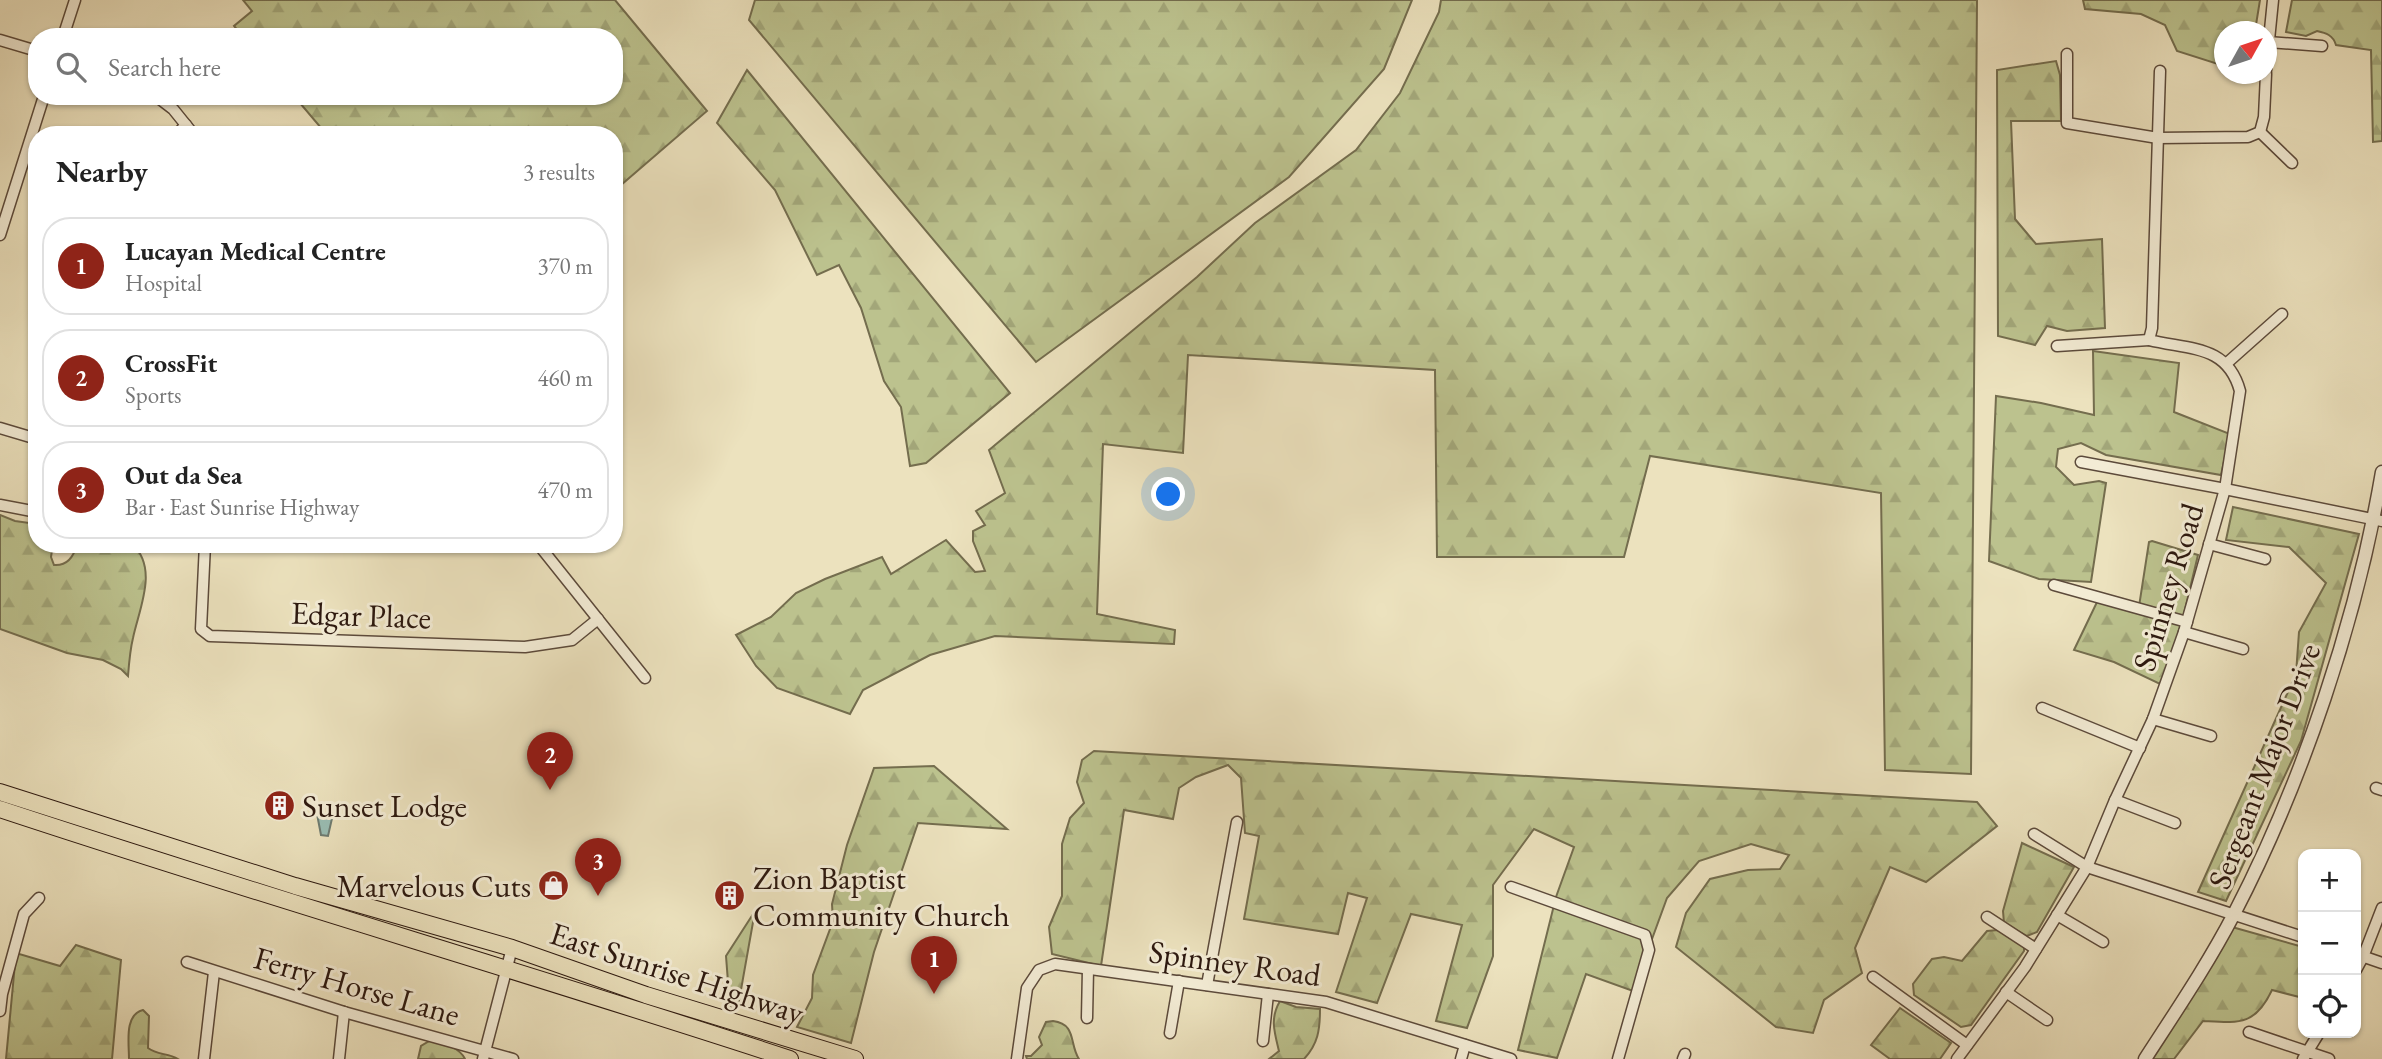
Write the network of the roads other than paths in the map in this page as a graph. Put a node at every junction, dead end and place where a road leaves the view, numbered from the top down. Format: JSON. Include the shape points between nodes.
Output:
{"nodes":[{"id":1,"x":75,"y":0,"type":"edge"},
{"id":2,"x":2273,"y":0,"type":"edge"},
{"id":3,"x":2270,"y":21,"type":"edge"},
{"id":4,"x":66,"y":28,"type":"edge"},
{"id":5,"x":0,"y":40,"type":"edge"},
{"id":6,"x":2277,"y":43,"type":"edge"},
{"id":7,"x":2322,"y":46,"type":"dead end"},
{"id":8,"x":28,"y":48,"type":"edge"},
{"id":9,"x":2067,"y":54,"type":"dead end"},
{"id":10,"x":2160,"y":71,"type":"dead end"},
{"id":11,"x":2265,"y":84,"type":"edge"},
{"id":12,"x":41,"y":105,"type":"edge"},
{"id":13,"x":168,"y":105,"type":"edge"},
{"id":14,"x":186,"y":125,"type":"edge"},
{"id":15,"x":35,"y":126,"type":"edge"},
{"id":16,"x":2260,"y":132,"type":"junction"},
{"id":17,"x":2158,"y":138,"type":"junction"},
{"id":18,"x":28,"y":147,"type":"edge"},
{"id":19,"x":2292,"y":163,"type":"dead end"},
{"id":20,"x":0,"y":235,"type":"edge"},
{"id":21,"x":2283,"y":314,"type":"dead end"},
{"id":22,"x":2149,"y":340,"type":"junction"},
{"id":23,"x":2057,"y":346,"type":"dead end"},
{"id":24,"x":2227,"y":363,"type":"junction"},
{"id":25,"x":0,"y":428,"type":"edge"},
{"id":26,"x":28,"y":436,"type":"edge"},
{"id":27,"x":2081,"y":462,"type":"dead end"},
{"id":28,"x":2382,"y":472,"type":"edge"},
{"id":29,"x":2225,"y":489,"type":"junction"},
{"id":30,"x":0,"y":505,"type":"edge"},
{"id":31,"x":28,"y":510,"type":"edge"},
{"id":32,"x":2378,"y":521,"type":"edge"},
{"id":33,"x":2209,"y":544,"type":"junction"},
{"id":34,"x":205,"y":553,"type":"edge"},
{"id":35,"x":545,"y":553,"type":"edge"},
{"id":36,"x":2265,"y":559,"type":"dead end"},
{"id":37,"x":2054,"y":585,"type":"dead end"},
{"id":38,"x":598,"y":619,"type":"junction"},
{"id":39,"x":2185,"y":627,"type":"junction"},
{"id":40,"x":2243,"y":649,"type":"dead end"},
{"id":41,"x":645,"y":678,"type":"dead end"},
{"id":42,"x":2042,"y":708,"type":"dead end"},
{"id":43,"x":2154,"y":719,"type":"junction"},
{"id":44,"x":2211,"y":736,"type":"dead end"},
{"id":45,"x":2140,"y":748,"type":"junction"},
{"id":46,"x":0,"y":792,"type":"edge"},
{"id":47,"x":2115,"y":800,"type":"junction"},
{"id":48,"x":0,"y":809,"type":"edge"},
{"id":49,"x":1237,"y":822,"type":"dead end"},
{"id":50,"x":2175,"y":823,"type":"dead end"},
{"id":51,"x":2034,"y":834,"type":"dead end"},
{"id":52,"x":2087,"y":867,"type":"junction"},
{"id":53,"x":1511,"y":887,"type":"dead end"},
{"id":54,"x":39,"y":898,"type":"dead end"},
{"id":55,"x":2382,"y":908,"type":"edge"},
{"id":56,"x":2235,"y":913,"type":"junction"},
{"id":57,"x":2057,"y":915,"type":"junction"},
{"id":58,"x":1987,"y":917,"type":"dead end"},
{"id":59,"x":2298,"y":935,"type":"edge"},
{"id":60,"x":2103,"y":942,"type":"dead end"},
{"id":61,"x":512,"y":948,"type":"junction"},
{"id":62,"x":2036,"y":949,"type":"junction"},
{"id":63,"x":2361,"y":952,"type":"edge"},
{"id":64,"x":2361,"y":957,"type":"edge"},
{"id":65,"x":187,"y":962,"type":"dead end"},
{"id":66,"x":2382,"y":963,"type":"edge"},
{"id":67,"x":1088,"y":969,"type":"junction"},
{"id":68,"x":506,"y":970,"type":"junction"},
{"id":69,"x":214,"y":972,"type":"junction"},
{"id":70,"x":1873,"y":977,"type":"dead end"},
{"id":71,"x":1179,"y":981,"type":"junction"},
{"id":72,"x":1207,"y":985,"type":"junction"},
{"id":73,"x":2006,"y":992,"type":"junction"},
{"id":74,"x":1268,"y":994,"type":"junction"},
{"id":75,"x":0,"y":1012,"type":"edge"},
{"id":76,"x":344,"y":1012,"type":"junction"},
{"id":77,"x":1087,"y":1018,"type":"dead end"},
{"id":78,"x":2047,"y":1020,"type":"dead end"},
{"id":79,"x":2249,"y":1032,"type":"dead end"},
{"id":80,"x":1170,"y":1033,"type":"dead end"},
{"id":81,"x":2316,"y":1038,"type":"edge"},
{"id":82,"x":1263,"y":1041,"type":"dead end"},
{"id":83,"x":1465,"y":1045,"type":"junction"},
{"id":84,"x":1967,"y":1045,"type":"junction"},
{"id":85,"x":484,"y":1054,"type":"edge"},
{"id":86,"x":2305,"y":1056,"type":"edge"},
{"id":87,"x":204,"y":1059,"type":"edge"},
{"id":88,"x":338,"y":1059,"type":"edge"},
{"id":89,"x":513,"y":1059,"type":"edge"},
{"id":90,"x":790,"y":1059,"type":"edge"},
{"id":91,"x":855,"y":1059,"type":"edge"},
{"id":92,"x":1017,"y":1059,"type":"edge"},
{"id":93,"x":1461,"y":1059,"type":"edge"},
{"id":94,"x":1511,"y":1059,"type":"edge"},
{"id":95,"x":1618,"y":1059,"type":"edge"},
{"id":96,"x":1957,"y":1059,"type":"edge"},
{"id":97,"x":2145,"y":1059,"type":"edge"},
{"id":98,"x":2329,"y":1059,"type":"edge"}],
"edges":[{"from":1,"to":4,"type":"street"},
{"from":2,"to":3,"type":"street"},
{"from":5,"to":8,"type":"street"},
{"from":6,"to":7,"type":"street"},
{"from":9,"to":17,"type":"street","via":[[2067,123]]},
{"from":10,"to":17,"type":"street"},
{"from":11,"to":16,"type":"street"},
{"from":12,"to":15,"type":"street"},
{"from":13,"to":14,"type":"street"},
{"from":16,"to":17,"type":"street"},
{"from":16,"to":19,"type":"street"},
{"from":17,"to":22,"type":"street"},
{"from":18,"to":20,"type":"street"},
{"from":21,"to":24,"type":"street"},
{"from":22,"to":23,"type":"street"},
{"from":22,"to":24,"type":"street","via":[[2212,353]]},
{"from":24,"to":29,"type":"street","name":"Spinney Road","via":[[2240,391]]},
{"from":25,"to":26,"type":"street"},
{"from":27,"to":29,"type":"street"},
{"from":28,"to":32,"type":"street","name":"Sergeant Major Drive"},
{"from":29,"to":32,"type":"street"},
{"from":29,"to":33,"type":"street","name":"Spinney Road"},
{"from":30,"to":31,"type":"street"},
{"from":32,"to":56,"type":"street","name":"Sergeant Major Drive","via":[[2332,676],[2285,804]]},
{"from":33,"to":36,"type":"street"},
{"from":33,"to":39,"type":"street","name":"Spinney Road"},
{"from":34,"to":38,"type":"street","name":"Edgar Place","via":[[201,629],[210,636],[525,647],[572,640]]},
{"from":35,"to":38,"type":"street"},
{"from":37,"to":39,"type":"street"},
{"from":38,"to":41,"type":"street"},
{"from":39,"to":40,"type":"street"},
{"from":39,"to":43,"type":"street","name":"Spinney Road"},
{"from":42,"to":45,"type":"street"},
{"from":43,"to":44,"type":"street"},
{"from":43,"to":45,"type":"street","name":"Spinney Road"},
{"from":45,"to":47,"type":"street","name":"Spinney Road"},
{"from":46,"to":61,"type":"main road","name":"East Sunrise Highway","via":[[295,886]]},
{"from":47,"to":50,"type":"street"},
{"from":47,"to":52,"type":"street","name":"Spinney Road"},
{"from":48,"to":68,"type":"main road","name":"East Sunrise Highway"},
{"from":49,"to":72,"type":"street"},
{"from":51,"to":52,"type":"street"},
{"from":52,"to":56,"type":"street"},
{"from":52,"to":57,"type":"street","name":"Spinney Road"},
{"from":53,"to":95,"type":"street","via":[[1645,935],[1649,950]]},
{"from":54,"to":75,"type":"street","via":[[24,914]]},
{"from":55,"to":63,"type":"street"},
{"from":56,"to":59,"type":"street"},
{"from":56,"to":97,"type":"street","name":"Sergeant Major Drive"},
{"from":57,"to":60,"type":"street"},
{"from":57,"to":62,"type":"street","name":"Spinney Road"},
{"from":58,"to":62,"type":"street"},
{"from":61,"to":68,"type":"street"},
{"from":61,"to":91,"type":"main road","name":"East Sunrise Highway"},
{"from":62,"to":73,"type":"street","name":"Spinney Road"},
{"from":64,"to":66,"type":"street"},
{"from":65,"to":69,"type":"street","name":"Ferry Horse Lane"},
{"from":67,"to":71,"type":"street","name":"Spinney Road"},
{"from":67,"to":77,"type":"street"},
{"from":67,"to":92,"type":"street","name":"Spinney Road","via":[[1055,964],[1034,976],[1027,988]]},
{"from":68,"to":85,"type":"street"},
{"from":68,"to":90,"type":"main road","name":"East Sunrise Highway"},
{"from":69,"to":76,"type":"street","name":"Ferry Horse Lane"},
{"from":69,"to":87,"type":"street"},
{"from":70,"to":84,"type":"street"},
{"from":71,"to":72,"type":"street","name":"Spinney Road"},
{"from":71,"to":80,"type":"street"},
{"from":72,"to":74,"type":"street","name":"Spinney Road"},
{"from":73,"to":78,"type":"street"},
{"from":73,"to":84,"type":"street","name":"Spinney Road"},
{"from":74,"to":82,"type":"street"},
{"from":74,"to":83,"type":"street","name":"Spinney Road","via":[[1326,1002]]},
{"from":76,"to":85,"type":"street","name":"Ferry Horse Lane"},
{"from":76,"to":88,"type":"street"},
{"from":79,"to":86,"type":"street"},
{"from":81,"to":86,"type":"street"},
{"from":83,"to":93,"type":"street"},
{"from":83,"to":94,"type":"street","name":"Spinney Road"},
{"from":84,"to":96,"type":"street","name":"Spinney Road"},
{"from":85,"to":89,"type":"street","name":"Ferry Horse Lane"},
{"from":86,"to":98,"type":"street"}]}
